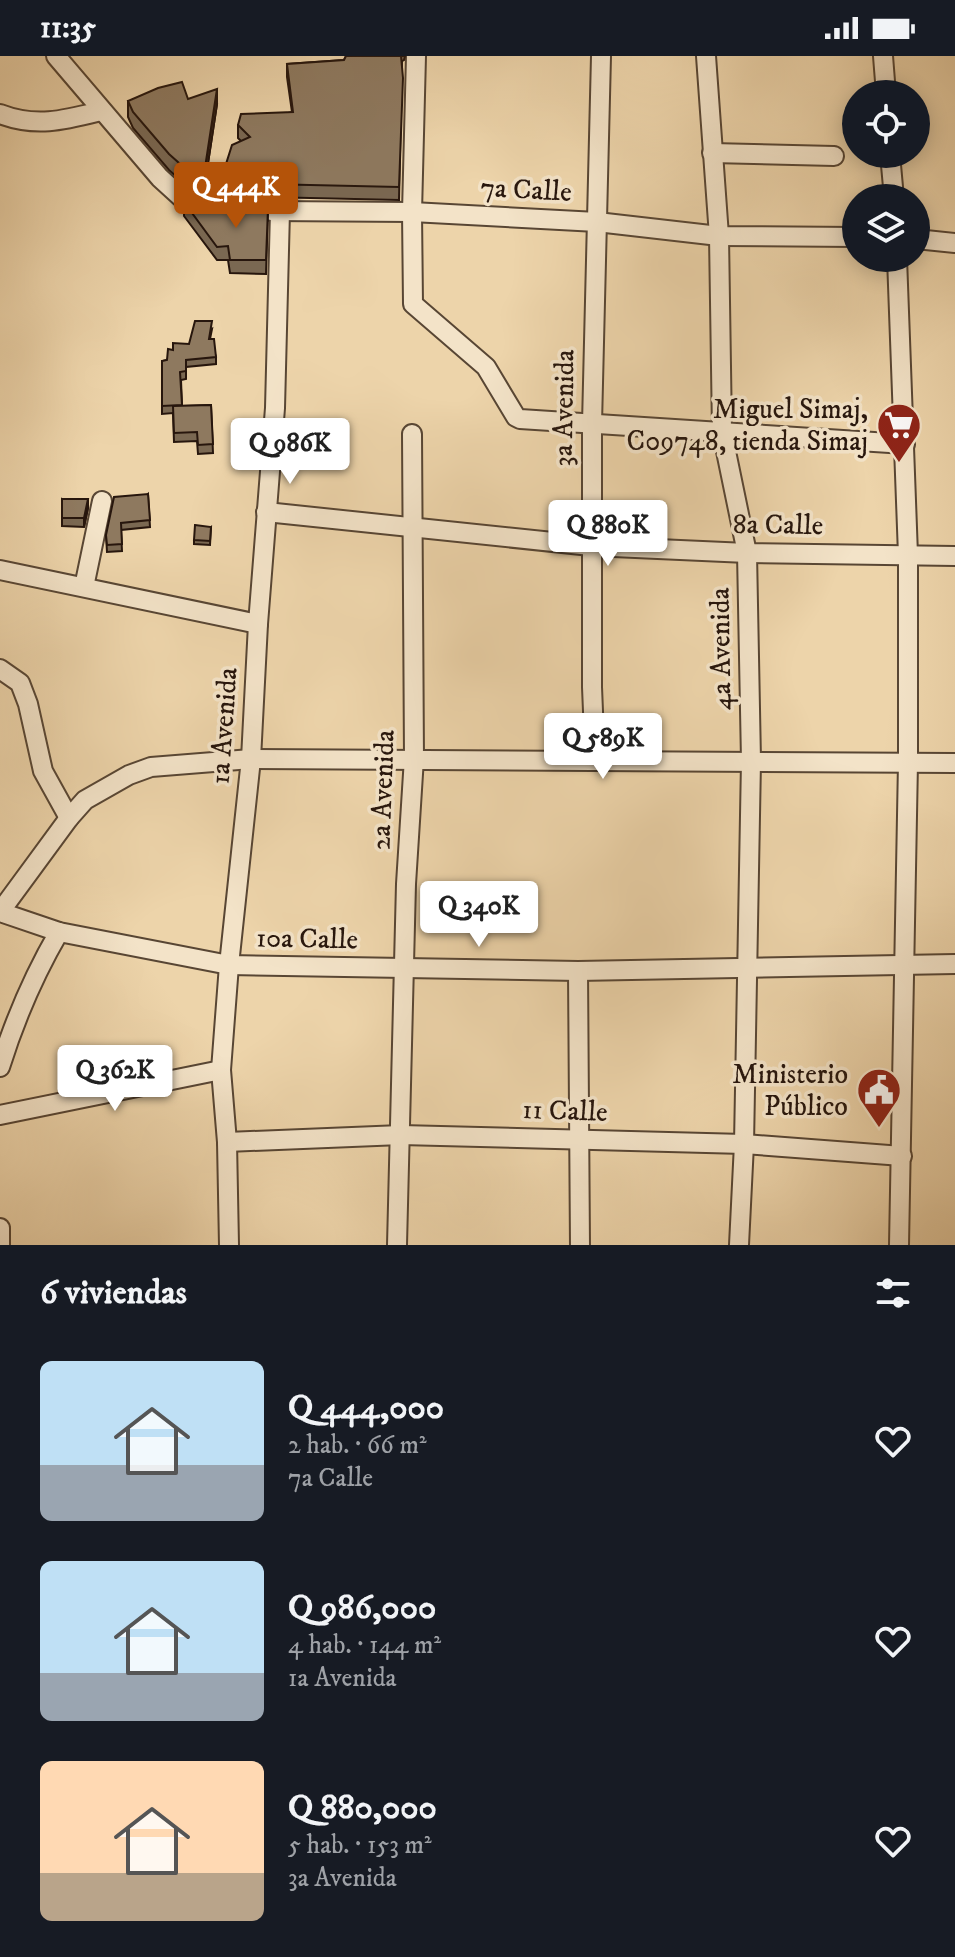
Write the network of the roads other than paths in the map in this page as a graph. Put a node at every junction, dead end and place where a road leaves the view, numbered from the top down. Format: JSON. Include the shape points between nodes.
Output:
{"nodes":[{"id":1,"x":56,"y":56,"type":"edge"},
{"id":2,"x":416,"y":56,"type":"edge"},
{"id":3,"x":601,"y":56,"type":"edge"},
{"id":4,"x":706,"y":56,"type":"edge"},
{"id":5,"x":883,"y":56,"type":"edge"},
{"id":6,"x":885,"y":80,"type":"edge"},
{"id":7,"x":101,"y":111,"type":"junction"},
{"id":8,"x":0,"y":114,"type":"edge"},
{"id":9,"x":712,"y":153,"type":"junction"},
{"id":10,"x":834,"y":156,"type":"dead end"},
{"id":11,"x":280,"y":211,"type":"junction"},
{"id":12,"x":412,"y":212,"type":"junction"},
{"id":13,"x":597,"y":222,"type":"junction"},
{"id":14,"x":719,"y":236,"type":"junction"},
{"id":15,"x":842,"y":237,"type":"edge"},
{"id":16,"x":930,"y":240,"type":"edge"},
{"id":17,"x":955,"y":243,"type":"edge"},
{"id":18,"x":898,"y":272,"type":"edge"},
{"id":19,"x":592,"y":424,"type":"junction"},
{"id":20,"x":722,"y":432,"type":"junction"},
{"id":21,"x":412,"y":434,"type":"dead end"},
{"id":22,"x":905,"y":444,"type":"junction"},
{"id":23,"x":102,"y":501,"type":"dead end"},
{"id":24,"x":266,"y":512,"type":"junction"},
{"id":25,"x":413,"y":528,"type":"junction"},
{"id":26,"x":591,"y":546,"type":"junction"},
{"id":27,"x":747,"y":553,"type":"junction"},
{"id":28,"x":908,"y":555,"type":"junction"},
{"id":29,"x":955,"y":556,"type":"edge"},
{"id":30,"x":0,"y":570,"type":"edge"},
{"id":31,"x":84,"y":587,"type":"junction"},
{"id":32,"x":258,"y":624,"type":"junction"},
{"id":33,"x":0,"y":669,"type":"edge"},
{"id":34,"x":414,"y":758,"type":"junction"},
{"id":35,"x":251,"y":759,"type":"junction"},
{"id":36,"x":595,"y":760,"type":"junction"},
{"id":37,"x":751,"y":761,"type":"junction"},
{"id":38,"x":908,"y":762,"type":"junction"},
{"id":39,"x":955,"y":763,"type":"edge"},
{"id":40,"x":69,"y":818,"type":"junction"},
{"id":41,"x":0,"y":912,"type":"edge"},
{"id":42,"x":59,"y":932,"type":"junction"},
{"id":43,"x":905,"y":963,"type":"junction"},
{"id":44,"x":955,"y":964,"type":"edge"},
{"id":45,"x":229,"y":965,"type":"junction"},
{"id":46,"x":746,"y":967,"type":"junction"},
{"id":47,"x":405,"y":969,"type":"junction"},
{"id":48,"x":578,"y":971,"type":"junction"},
{"id":49,"x":0,"y":1067,"type":"edge"},
{"id":50,"x":221,"y":1070,"type":"junction"},
{"id":51,"x":0,"y":1115,"type":"edge"},
{"id":52,"x":401,"y":1135,"type":"junction"},
{"id":53,"x":580,"y":1140,"type":"junction"},
{"id":54,"x":227,"y":1142,"type":"junction"},
{"id":55,"x":744,"y":1144,"type":"junction"},
{"id":56,"x":902,"y":1156,"type":"junction"},
{"id":57,"x":0,"y":1228,"type":"edge"},
{"id":58,"x":0,"y":1245,"type":"edge"},
{"id":59,"x":229,"y":1245,"type":"edge"},
{"id":60,"x":397,"y":1245,"type":"edge"},
{"id":61,"x":580,"y":1245,"type":"edge"},
{"id":62,"x":739,"y":1245,"type":"edge"},
{"id":63,"x":899,"y":1245,"type":"edge"}],
"edges":[{"from":1,"to":7,"type":"street"},
{"from":2,"to":12,"type":"street"},
{"from":3,"to":13,"type":"street","name":"3a Avenida"},
{"from":4,"to":9,"type":"street","name":"4a Avenida"},
{"from":5,"to":6,"type":"street"},
{"from":7,"to":8,"type":"street","via":[[39,124]]},
{"from":7,"to":11,"type":"street","name":"7a Calle","via":[[193,208]]},
{"from":9,"to":10,"type":"street"},
{"from":9,"to":14,"type":"street","name":"4a Avenida"},
{"from":11,"to":12,"type":"street","name":"7a Calle"},
{"from":11,"to":24,"type":"street","name":"1a Avenida","via":[[276,397]]},
{"from":12,"to":13,"type":"street","name":"7a Calle"},
{"from":12,"to":19,"type":"street","via":[[413,304],[486,367],[516,417]]},
{"from":13,"to":14,"type":"street","name":"7a Calle"},
{"from":13,"to":19,"type":"street","name":"3a Avenida"},
{"from":14,"to":15,"type":"street","name":"7a Calle"},
{"from":14,"to":20,"type":"street","name":"4a Avenida"},
{"from":16,"to":17,"type":"street"},
{"from":18,"to":22,"type":"street"},
{"from":19,"to":20,"type":"street"},
{"from":19,"to":26,"type":"street","name":"3a Avenida"},
{"from":20,"to":22,"type":"street"},
{"from":20,"to":27,"type":"street","name":"4a Avenida"},
{"from":21,"to":25,"type":"street","name":"2a Avenida"},
{"from":22,"to":28,"type":"street"},
{"from":23,"to":31,"type":"street"},
{"from":24,"to":25,"type":"street","name":"8a Calle"},
{"from":24,"to":32,"type":"street","name":"1a Avenida"},
{"from":25,"to":26,"type":"street","name":"8a Calle"},
{"from":25,"to":34,"type":"street","name":"2a Avenida"},
{"from":26,"to":27,"type":"street","name":"8a Calle"},
{"from":26,"to":36,"type":"street","name":"3a Avenida"},
{"from":27,"to":28,"type":"street","name":"8a Calle"},
{"from":27,"to":37,"type":"street","name":"4a Avenida"},
{"from":28,"to":29,"type":"street","name":"8a Calle"},
{"from":28,"to":38,"type":"street"},
{"from":30,"to":31,"type":"street"},
{"from":31,"to":32,"type":"street"},
{"from":32,"to":35,"type":"street","name":"1a Avenida"},
{"from":33,"to":40,"type":"street","via":[[20,683],[43,771]]},
{"from":34,"to":35,"type":"street"},
{"from":34,"to":36,"type":"street"},
{"from":34,"to":47,"type":"street","name":"2a Avenida"},
{"from":35,"to":40,"type":"street","via":[[151,767],[85,800]]},
{"from":35,"to":45,"type":"street","name":"1a Avenida"},
{"from":36,"to":37,"type":"street"},
{"from":37,"to":38,"type":"street"},
{"from":37,"to":46,"type":"street","name":"4a Avenida"},
{"from":38,"to":39,"type":"street"},
{"from":38,"to":43,"type":"street"},
{"from":40,"to":41,"type":"street"},
{"from":41,"to":42,"type":"street","name":"10a Calle"},
{"from":42,"to":45,"type":"street","name":"10a Calle"},
{"from":42,"to":49,"type":"street","via":[[35,973]]},
{"from":43,"to":44,"type":"street","name":"10a Calle"},
{"from":43,"to":46,"type":"street","name":"10a Calle"},
{"from":43,"to":56,"type":"street"},
{"from":45,"to":47,"type":"street","name":"10a Calle"},
{"from":45,"to":50,"type":"street","name":"1a Avenida"},
{"from":46,"to":48,"type":"street","name":"10a Calle"},
{"from":46,"to":55,"type":"street","name":"4a Avenida"},
{"from":47,"to":48,"type":"street","name":"10a Calle"},
{"from":47,"to":52,"type":"street","name":"2a Avenida"},
{"from":48,"to":53,"type":"street"},
{"from":50,"to":51,"type":"street"},
{"from":50,"to":54,"type":"street","name":"1a Avenida"},
{"from":52,"to":53,"type":"street","name":"11 Calle"},
{"from":52,"to":54,"type":"street","name":"11 Calle"},
{"from":52,"to":60,"type":"street","name":"2a Avenida"},
{"from":53,"to":55,"type":"street","name":"11 Calle"},
{"from":53,"to":61,"type":"street"},
{"from":54,"to":59,"type":"street","name":"1a Avenida"},
{"from":55,"to":56,"type":"street","name":"11 Calle"},
{"from":55,"to":62,"type":"street","name":"4a Avenida"},
{"from":56,"to":63,"type":"street"},
{"from":57,"to":58,"type":"street"}]}
